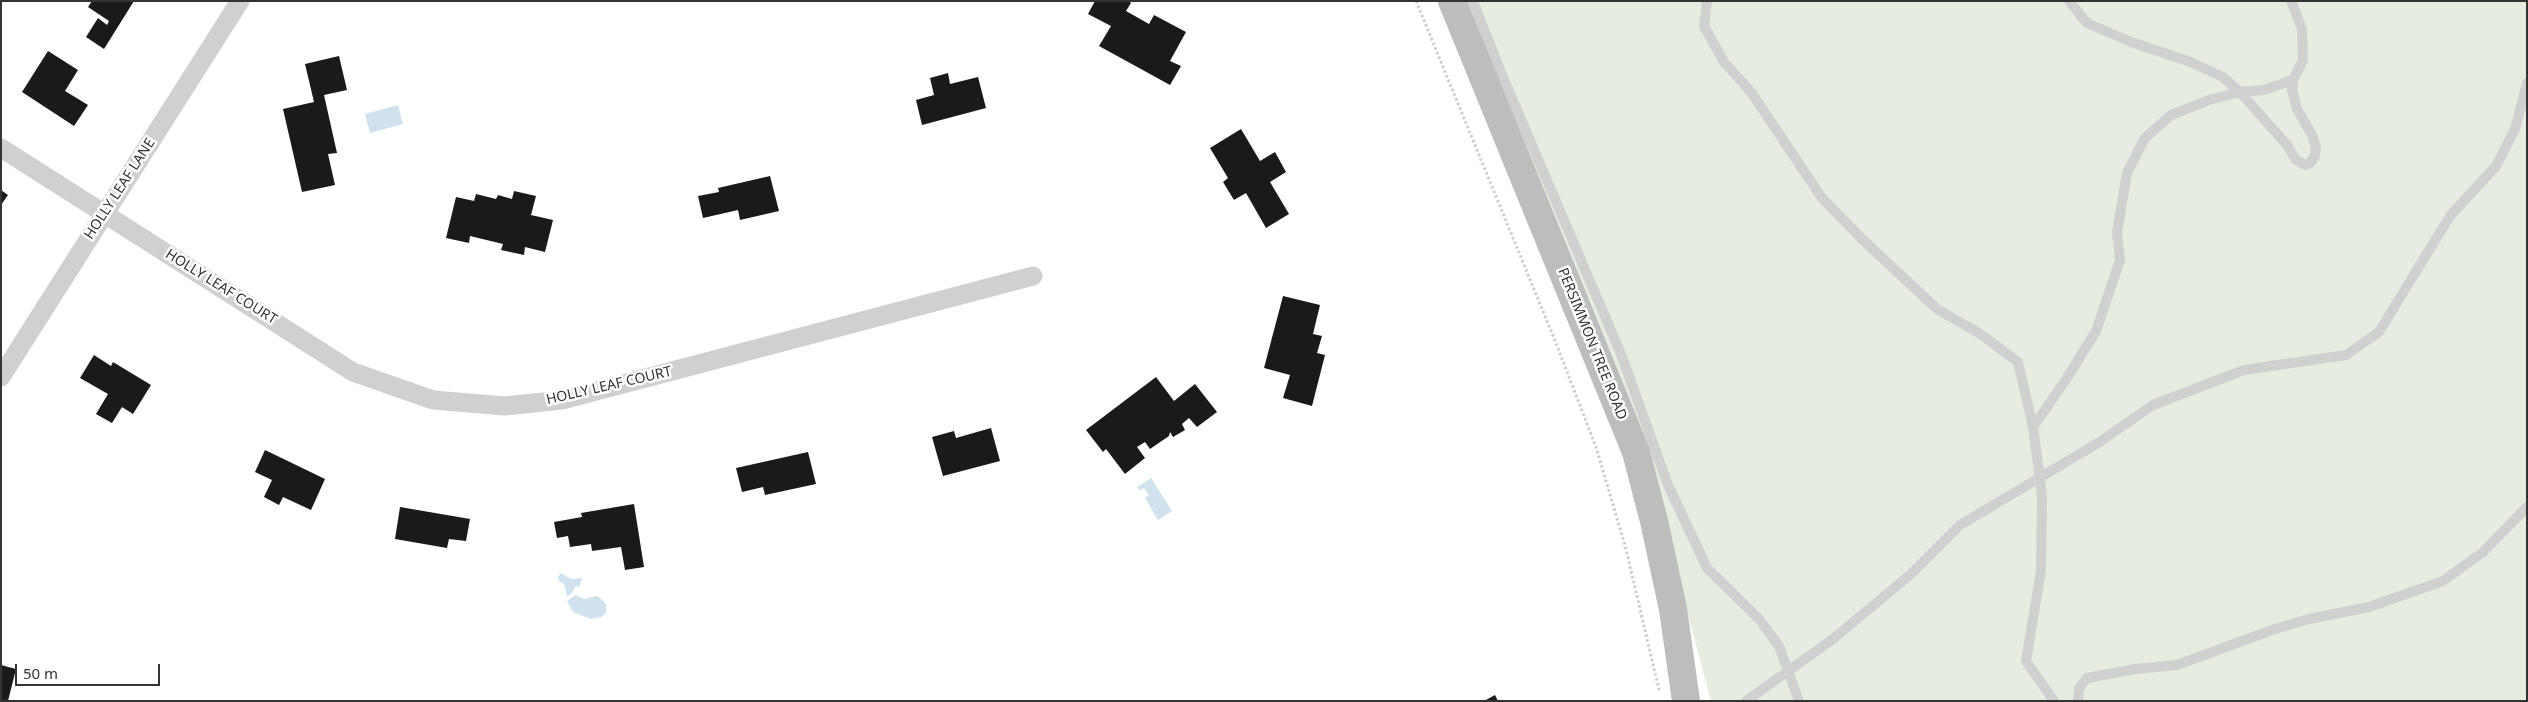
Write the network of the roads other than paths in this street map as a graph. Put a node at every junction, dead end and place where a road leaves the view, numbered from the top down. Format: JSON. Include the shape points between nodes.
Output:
{"nodes":[{"id":1,"x":240,"y":1,"type":"edge"},
{"id":2,"x":1452,"y":1,"type":"edge"},
{"id":3,"x":1473,"y":1,"type":"edge"},
{"id":4,"x":1707,"y":1,"type":"edge"},
{"id":5,"x":2069,"y":1,"type":"edge"},
{"id":6,"x":2291,"y":1,"type":"edge"},
{"id":7,"x":2293,"y":80,"type":"junction"},
{"id":8,"x":2527,"y":83,"type":"edge"},
{"id":9,"x":2240,"y":92,"type":"junction"},
{"id":10,"x":1,"y":148,"type":"edge"},
{"id":11,"x":104,"y":213,"type":"junction"},
{"id":12,"x":1033,"y":276,"type":"dead end"},
{"id":13,"x":1,"y":378,"type":"edge"},
{"id":14,"x":2033,"y":427,"type":"junction"},
{"id":15,"x":2040,"y":477,"type":"junction"},
{"id":16,"x":2527,"y":507,"type":"edge"},
{"id":17,"x":1790,"y":669,"type":"junction"},
{"id":18,"x":1686,"y":701,"type":"edge"},
{"id":19,"x":1746,"y":701,"type":"edge"},
{"id":20,"x":1800,"y":701,"type":"edge"},
{"id":21,"x":2054,"y":701,"type":"edge"},
{"id":22,"x":2078,"y":701,"type":"edge"}],
"edges":[{"from":1,"to":11,"type":"street","name":"HOLLY LEAF LANE"},
{"from":2,"to":18,"type":"main road","name":"PERSIMMON TREE ROAD","via":[[1636,452],[1673,609]]},
{"from":3,"to":17,"type":"lane","via":[[1621,354],[1668,485],[1708,568],[1759,619],[1779,646]]},
{"from":4,"to":14,"type":"lane","via":[[1704,26],[1724,62],[1751,92],[1822,198],[1937,309],[1979,333],[2018,362]]},
{"from":5,"to":9,"type":"lane","via":[[2087,23],[2188,61],[2223,77]]},
{"from":6,"to":7,"type":"lane","via":[[2302,29],[2303,60]]},
{"from":7,"to":9,"type":"lane","via":[[2264,90]]},
{"from":7,"to":9,"type":"lane","via":[[2297,109],[2316,147],[2315,156],[2305,165],[2296,160],[2287,145]]},
{"from":8,"to":15,"type":"lane","via":[[2515,129],[2496,166],[2450,216],[2378,332],[2346,354],[2244,370],[2153,405]]},
{"from":9,"to":14,"type":"lane","via":[[2171,115],[2145,138],[2127,174],[2117,232],[2120,260],[2096,330]]},
{"from":10,"to":11,"type":"street","name":"HOLLY LEAF COURT"},
{"from":11,"to":12,"type":"street","name":"HOLLY LEAF COURT","via":[[353,372],[433,400],[505,406],[562,400]]},
{"from":11,"to":13,"type":"street","name":"HOLLY LEAF LANE"},
{"from":14,"to":15,"type":"lane"},
{"from":15,"to":17,"type":"lane","via":[[1960,525],[1911,574],[1833,639]]},
{"from":15,"to":21,"type":"lane","via":[[2041,570],[2026,661]]},
{"from":16,"to":22,"type":"lane","via":[[2483,552],[2442,581],[2369,607],[2272,630],[2177,665],[2087,678],[2079,688]]},
{"from":17,"to":19,"type":"lane"},
{"from":17,"to":20,"type":"lane"}]}
